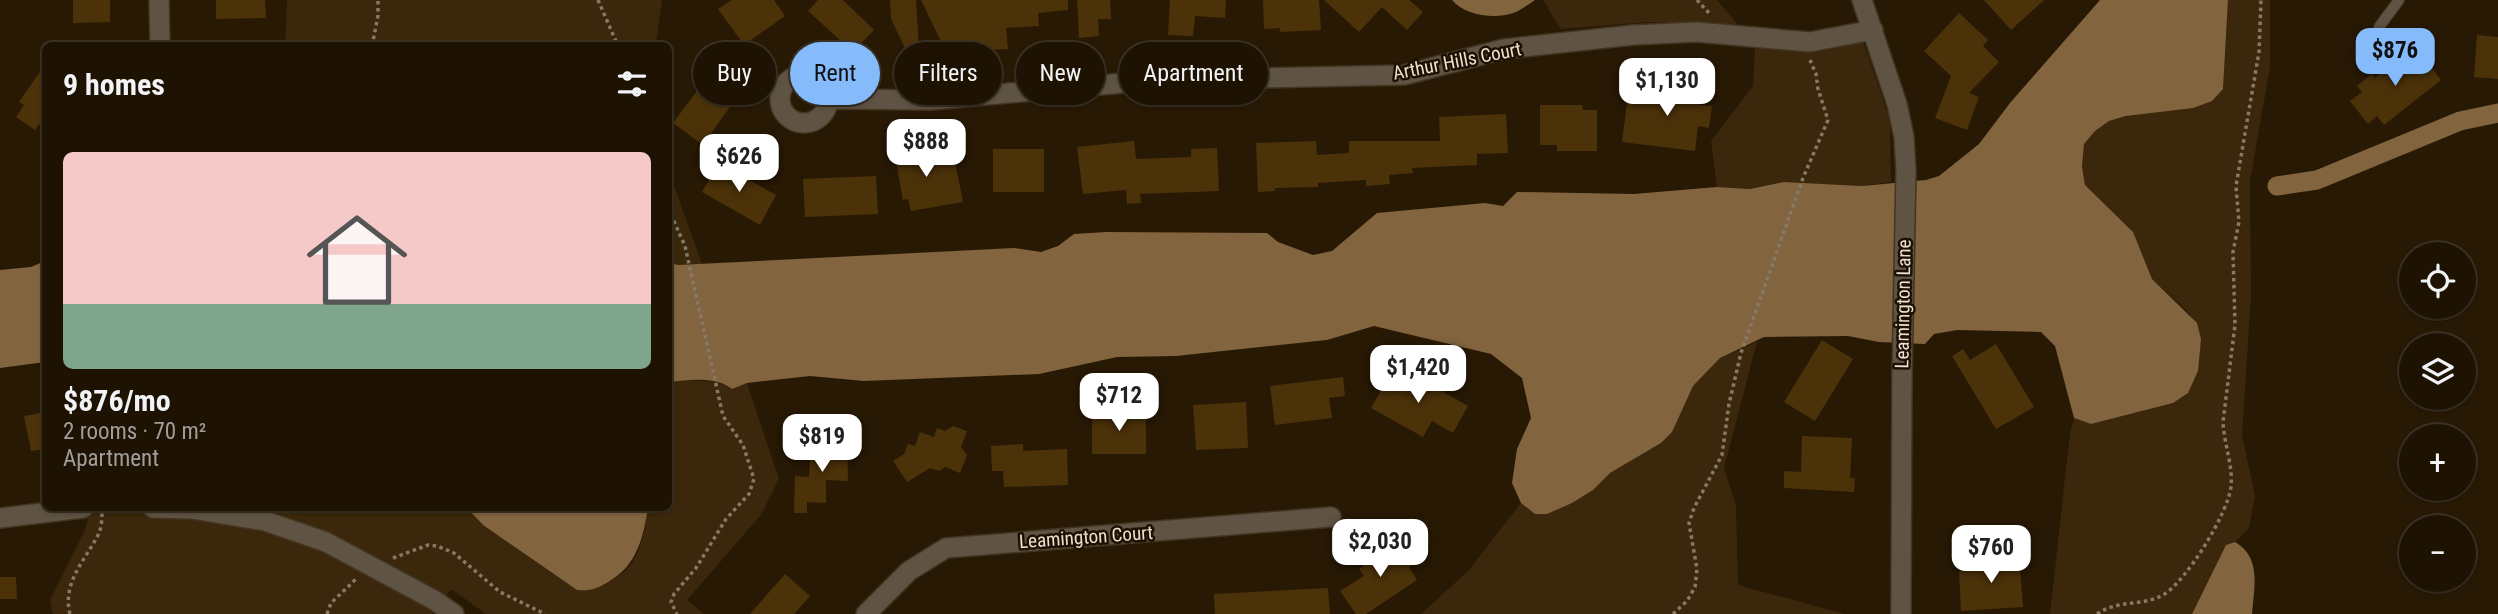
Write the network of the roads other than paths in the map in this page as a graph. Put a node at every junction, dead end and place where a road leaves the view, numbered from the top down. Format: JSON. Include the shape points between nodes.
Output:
{"nodes":[{"id":1,"x":159,"y":0,"type":"edge"},
{"id":2,"x":1862,"y":0,"type":"edge"},
{"id":3,"x":2399,"y":0,"type":"edge"},
{"id":4,"x":2379,"y":27,"type":"dead end"},
{"id":5,"x":1873,"y":30,"type":"junction"},
{"id":6,"x":160,"y":42,"type":"edge"},
{"id":7,"x":880,"y":100,"type":"edge"},
{"id":8,"x":58,"y":511,"type":"edge"},
{"id":9,"x":204,"y":511,"type":"edge"},
{"id":10,"x":1331,"y":517,"type":"dead end"},
{"id":11,"x":0,"y":518,"type":"edge"},
{"id":12,"x":454,"y":614,"type":"edge"},
{"id":13,"x":866,"y":614,"type":"edge"},
{"id":14,"x":1901,"y":614,"type":"edge"}],
"edges":[{"from":1,"to":6,"type":"street"},
{"from":2,"to":5,"type":"street","name":"Leamington Lane"},
{"from":3,"to":4,"type":"lane"},
{"from":5,"to":7,"type":"street","name":"Arthur Hills Court","via":[[1810,42],[1698,32],[1633,35],[1504,49],[1404,75],[1157,80],[931,100]]},
{"from":5,"to":14,"type":"street","name":"Leamington Lane","via":[[1897,104],[1906,171]]},
{"from":8,"to":11,"type":"street"},
{"from":9,"to":12,"type":"street","via":[[265,521],[326,542]]},
{"from":10,"to":13,"type":"street","name":"Leamington Court","via":[[946,548],[909,571]]}]}
